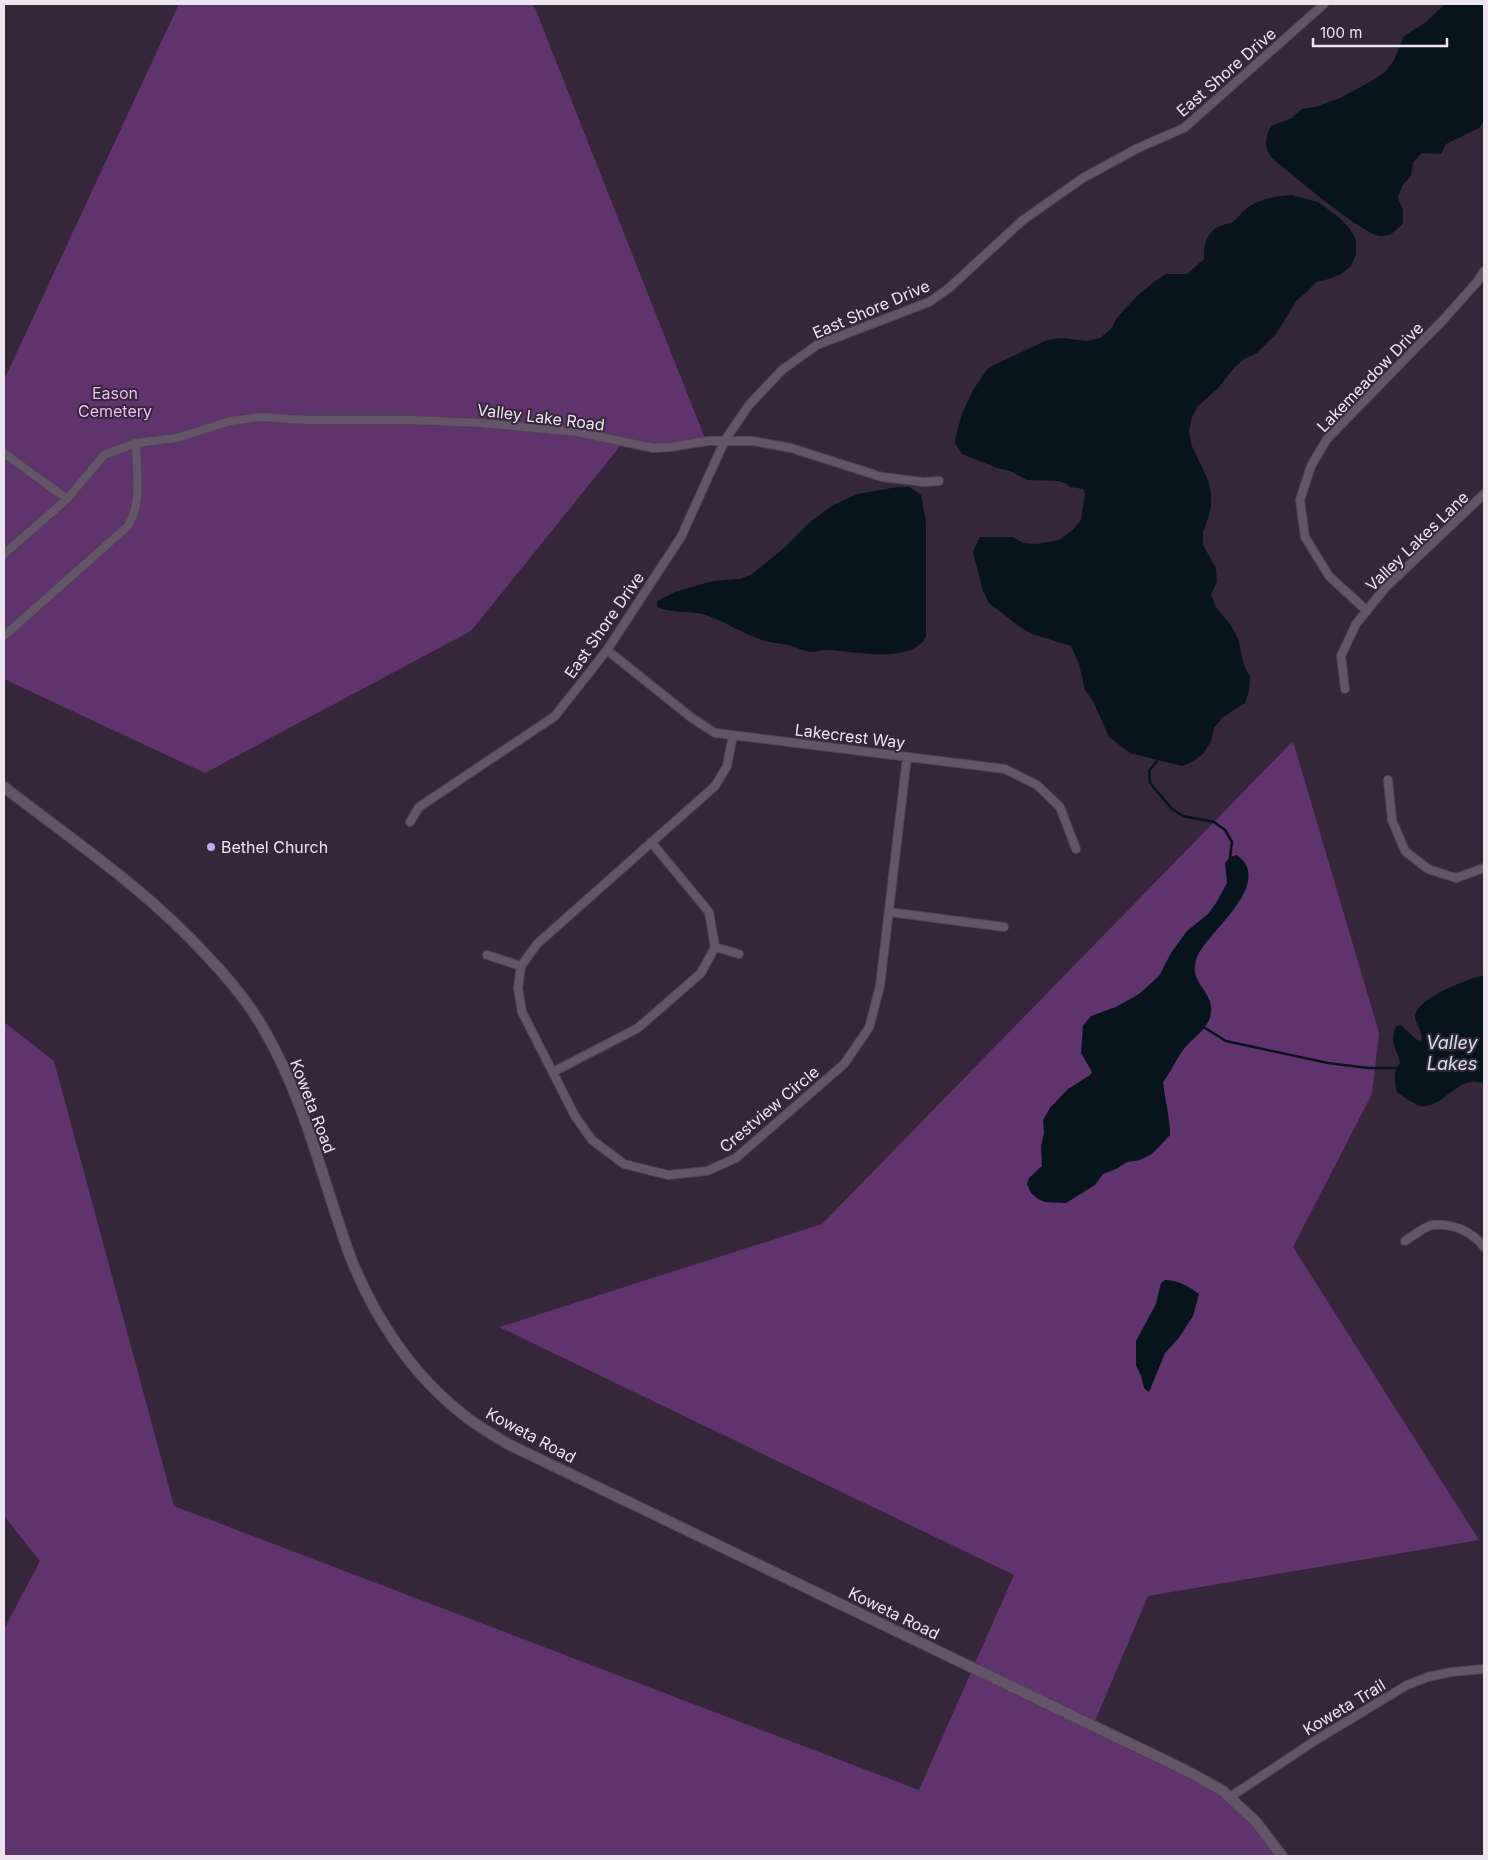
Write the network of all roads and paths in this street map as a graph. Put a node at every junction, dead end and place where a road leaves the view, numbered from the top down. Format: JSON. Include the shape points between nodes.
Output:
{"nodes":[{"id":1,"x":1324,"y":4,"type":"edge"},
{"id":2,"x":1484,"y":271,"type":"edge"},
{"id":3,"x":725,"y":440,"type":"junction"},
{"id":4,"x":136,"y":443,"type":"junction"},
{"id":5,"x":4,"y":454,"type":"edge"},
{"id":6,"x":939,"y":481,"type":"dead end"},
{"id":7,"x":1484,"y":494,"type":"edge"},
{"id":8,"x":67,"y":499,"type":"junction"},
{"id":9,"x":4,"y":554,"type":"edge"},
{"id":10,"x":1367,"y":612,"type":"junction"},
{"id":11,"x":4,"y":636,"type":"edge"},
{"id":12,"x":607,"y":650,"type":"junction"},
{"id":13,"x":1345,"y":689,"type":"dead end"},
{"id":14,"x":733,"y":736,"type":"junction"},
{"id":15,"x":907,"y":757,"type":"junction"},
{"id":16,"x":1388,"y":780,"type":"dead end"},
{"id":17,"x":4,"y":788,"type":"edge"},
{"id":18,"x":410,"y":822,"type":"dead end"},
{"id":19,"x":651,"y":842,"type":"junction"},
{"id":20,"x":1076,"y":849,"type":"dead end"},
{"id":21,"x":1484,"y":868,"type":"edge"},
{"id":22,"x":889,"y":912,"type":"junction"},
{"id":23,"x":1004,"y":927,"type":"dead end"},
{"id":24,"x":715,"y":947,"type":"junction"},
{"id":25,"x":739,"y":954,"type":"dead end"},
{"id":26,"x":487,"y":955,"type":"dead end"},
{"id":27,"x":520,"y":966,"type":"junction"},
{"id":28,"x":553,"y":1072,"type":"junction"},
{"id":29,"x":1405,"y":1241,"type":"dead end"},
{"id":30,"x":1484,"y":1246,"type":"edge"},
{"id":31,"x":1484,"y":1669,"type":"edge"},
{"id":32,"x":1230,"y":1798,"type":"junction"},
{"id":33,"x":1282,"y":1856,"type":"edge"}],
"edges":[{"from":1,"to":3,"type":"street","name":"East Shore Drive","via":[[1184,128],[1083,178],[1023,220],[949,288],[929,302],[817,345],[782,370],[749,405]]},
{"from":2,"to":10,"type":"street","name":"Lakemeadow Drive","via":[[1444,319],[1327,439],[1311,466],[1300,500],[1305,537],[1329,576]]},
{"from":3,"to":4,"type":"street","name":"Valley Lake Road","via":[[654,448],[577,432],[481,423],[260,417],[230,421],[177,438]]},
{"from":3,"to":6,"type":"street","name":"Valley Lake Road","via":[[791,448],[882,477]]},
{"from":3,"to":12,"type":"street","name":"East Shore Drive","via":[[681,537]]},
{"from":4,"to":8,"type":"street","name":"Valley Lake Road","via":[[104,455]]},
{"from":4,"to":11,"type":"street","via":[[137,504],[128,526]]},
{"from":5,"to":8,"type":"street"},
{"from":7,"to":10,"type":"street","name":"Valley Lakes Lane","via":[[1385,588]]},
{"from":8,"to":9,"type":"street","name":"Valley Lake Road"},
{"from":10,"to":13,"type":"street","name":"Valley Lakes Lane","via":[[1356,624],[1341,656]]},
{"from":12,"to":14,"type":"street","name":"Lakecrest Way","via":[[699,723],[715,733]]},
{"from":12,"to":18,"type":"street","name":"East Shore Drive","via":[[555,716],[418,807]]},
{"from":14,"to":15,"type":"street","name":"Lakecrest Way"},
{"from":14,"to":19,"type":"street","via":[[727,766],[715,786]]},
{"from":15,"to":20,"type":"street","name":"Lakecrest Way","via":[[1005,769],[1037,785],[1060,807]]},
{"from":15,"to":22,"type":"street","name":"Crestview Circle"},
{"from":16,"to":21,"type":"street","via":[[1392,820],[1405,851],[1428,869],[1456,878]]},
{"from":17,"to":32,"type":"street","name":"Koweta Road","via":[[155,904],[231,981],[248,1004],[289,1078],[350,1255],[371,1302],[410,1361],[459,1412],[510,1445],[1187,1771]]},
{"from":19,"to":24,"type":"street","via":[[709,912]]},
{"from":19,"to":27,"type":"street","via":[[537,944]]},
{"from":22,"to":23,"type":"street"},
{"from":22,"to":28,"type":"street","name":"Crestview Circle","via":[[880,986],[869,1028],[844,1064],[736,1158],[707,1172],[668,1175],[624,1164],[592,1140],[575,1116]]},
{"from":24,"to":25,"type":"street"},
{"from":24,"to":28,"type":"street","via":[[701,973],[638,1028]]},
{"from":26,"to":27,"type":"street"},
{"from":27,"to":28,"type":"street","name":"Crestview Circle","via":[[518,988],[522,1012]]},
{"from":29,"to":30,"type":"street","via":[[1431,1225],[1457,1226],[1478,1238]]},
{"from":31,"to":32,"type":"street","name":"Koweta Trail","via":[[1451,1672],[1407,1685],[1316,1740]]},
{"from":32,"to":33,"type":"street","name":"Koweta Road","via":[[1256,1822]]}]}
